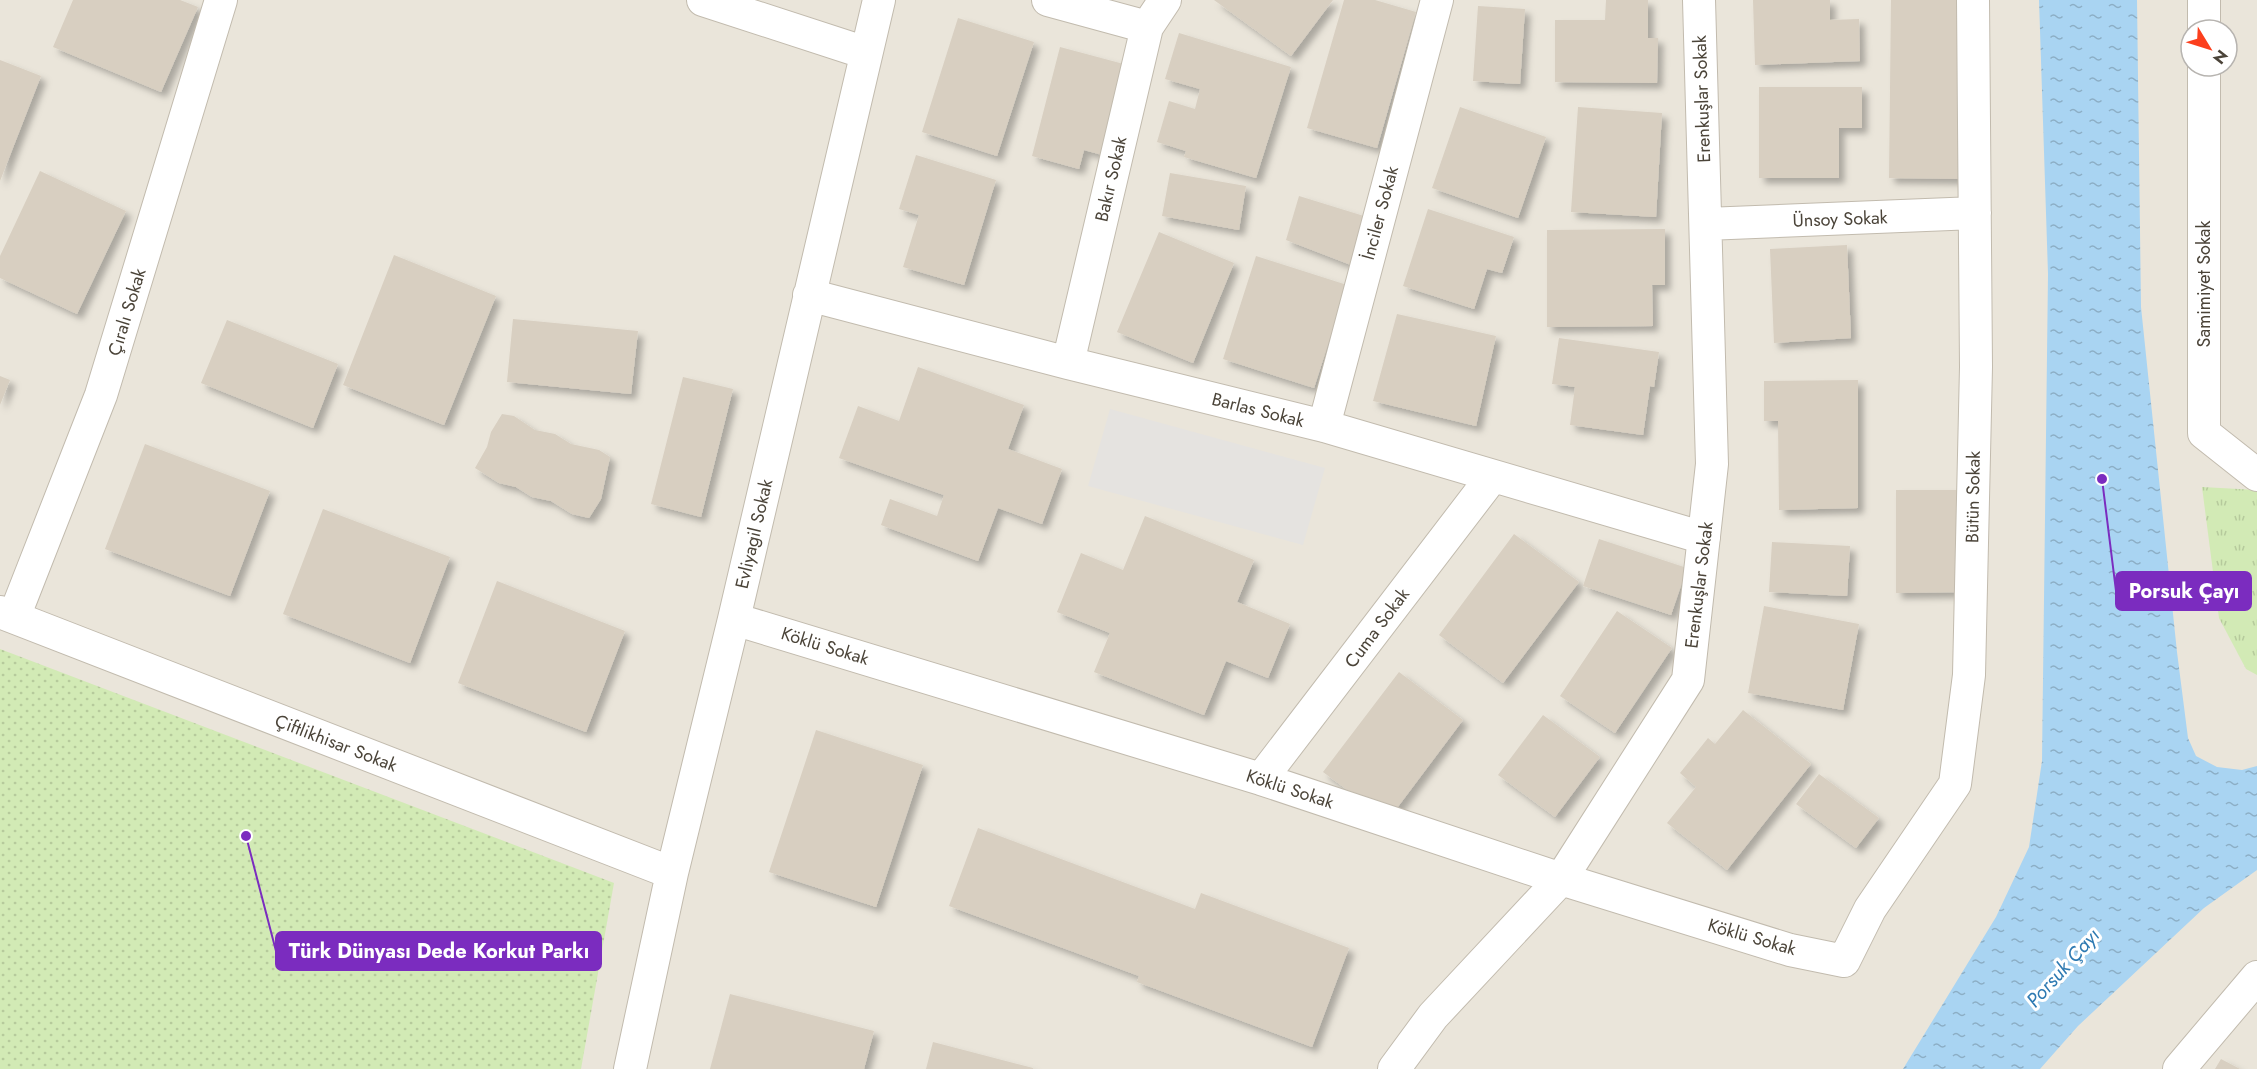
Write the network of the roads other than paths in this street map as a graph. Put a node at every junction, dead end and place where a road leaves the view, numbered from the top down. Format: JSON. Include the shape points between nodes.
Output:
{"nodes":[{"id":1,"x":221,"y":0,"type":"edge"},
{"id":2,"x":703,"y":0,"type":"edge"},
{"id":3,"x":879,"y":0,"type":"edge"},
{"id":4,"x":1048,"y":0,"type":"edge"},
{"id":5,"x":1165,"y":0,"type":"edge"},
{"id":6,"x":1437,"y":0,"type":"edge"},
{"id":7,"x":1699,"y":0,"type":"edge"},
{"id":8,"x":1973,"y":0,"type":"edge"},
{"id":9,"x":2204,"y":0,"type":"edge"},
{"id":10,"x":2204,"y":18,"type":"edge"},
{"id":11,"x":1147,"y":27,"type":"junction"},
{"id":12,"x":866,"y":53,"type":"junction"},
{"id":13,"x":2204,"y":78,"type":"edge"},
{"id":14,"x":1975,"y":213,"type":"junction"},
{"id":15,"x":1706,"y":224,"type":"junction"},
{"id":16,"x":809,"y":295,"type":"junction"},
{"id":17,"x":1068,"y":363,"type":"junction"},
{"id":18,"x":1324,"y":426,"type":"junction"},
{"id":19,"x":2257,"y":475,"type":"edge"},
{"id":20,"x":1492,"y":477,"type":"junction"},
{"id":21,"x":1704,"y":538,"type":"junction"},
{"id":22,"x":7,"y":614,"type":"edge"},
{"id":23,"x":734,"y":619,"type":"junction"},
{"id":24,"x":1261,"y":779,"type":"junction"},
{"id":25,"x":672,"y":873,"type":"junction"},
{"id":26,"x":1560,"y":879,"type":"junction"},
{"id":27,"x":1844,"y":961,"type":"joint"},
{"id":28,"x":2257,"y":977,"type":"edge"},
{"id":29,"x":630,"y":1069,"type":"edge"},
{"id":30,"x":1394,"y":1069,"type":"edge"},
{"id":31,"x":2179,"y":1069,"type":"edge"}],
"edges":[{"from":1,"to":22,"type":"street","name":"Çıralı Sokak","via":[[101,395]]},
{"from":2,"to":12,"type":"street"},
{"from":3,"to":12,"type":"street","name":"Evliyagil Sokak"},
{"from":4,"to":11,"type":"street"},
{"from":5,"to":11,"type":"street","name":"Bakır Sokak"},
{"from":6,"to":18,"type":"street","name":"İnciler Sokak"},
{"from":7,"to":15,"type":"street","name":"Erenkuşlar Sokak"},
{"from":8,"to":14,"type":"street","name":"Bütün Sokak"},
{"from":9,"to":10,"type":"street"},
{"from":11,"to":17,"type":"street","name":"Bakır Sokak"},
{"from":12,"to":16,"type":"street","name":"Evliyagil Sokak"},
{"from":13,"to":19,"type":"street","name":"Samimiyet Sokak","via":[[2204,433]]},
{"from":14,"to":15,"type":"street","name":"Ünsoy Sokak"},
{"from":14,"to":27,"type":"street","name":"Bütün Sokak","via":[[1969,675],[1955,784],[1870,909]]},
{"from":15,"to":21,"type":"street","name":"Erenkuşlar Sokak","via":[[1712,464]]},
{"from":16,"to":17,"type":"street","name":"Barlas Sokak"},
{"from":16,"to":23,"type":"street","name":"Evliyagil Sokak"},
{"from":17,"to":18,"type":"street","name":"Barlas Sokak"},
{"from":18,"to":20,"type":"street","name":"Barlas Sokak"},
{"from":20,"to":21,"type":"street","name":"Barlas Sokak"},
{"from":20,"to":24,"type":"street","name":"Cuma Sokak"},
{"from":21,"to":26,"type":"street","name":"Erenkuşlar Sokak","via":[[1688,680]]},
{"from":22,"to":25,"type":"street","name":"Çiftlikhisar Sokak"},
{"from":23,"to":24,"type":"street","name":"Köklü Sokak"},
{"from":23,"to":25,"type":"street","name":"Evliyagil Sokak"},
{"from":24,"to":26,"type":"street","name":"Köklü Sokak"},
{"from":25,"to":29,"type":"street","name":"Evliyagil Sokak"},
{"from":26,"to":27,"type":"street","name":"Köklü Sokak","via":[[1790,950]]},
{"from":26,"to":30,"type":"street","name":"Erenkuşlar Sokak","via":[[1433,1016]]},
{"from":28,"to":31,"type":"street"}]}
